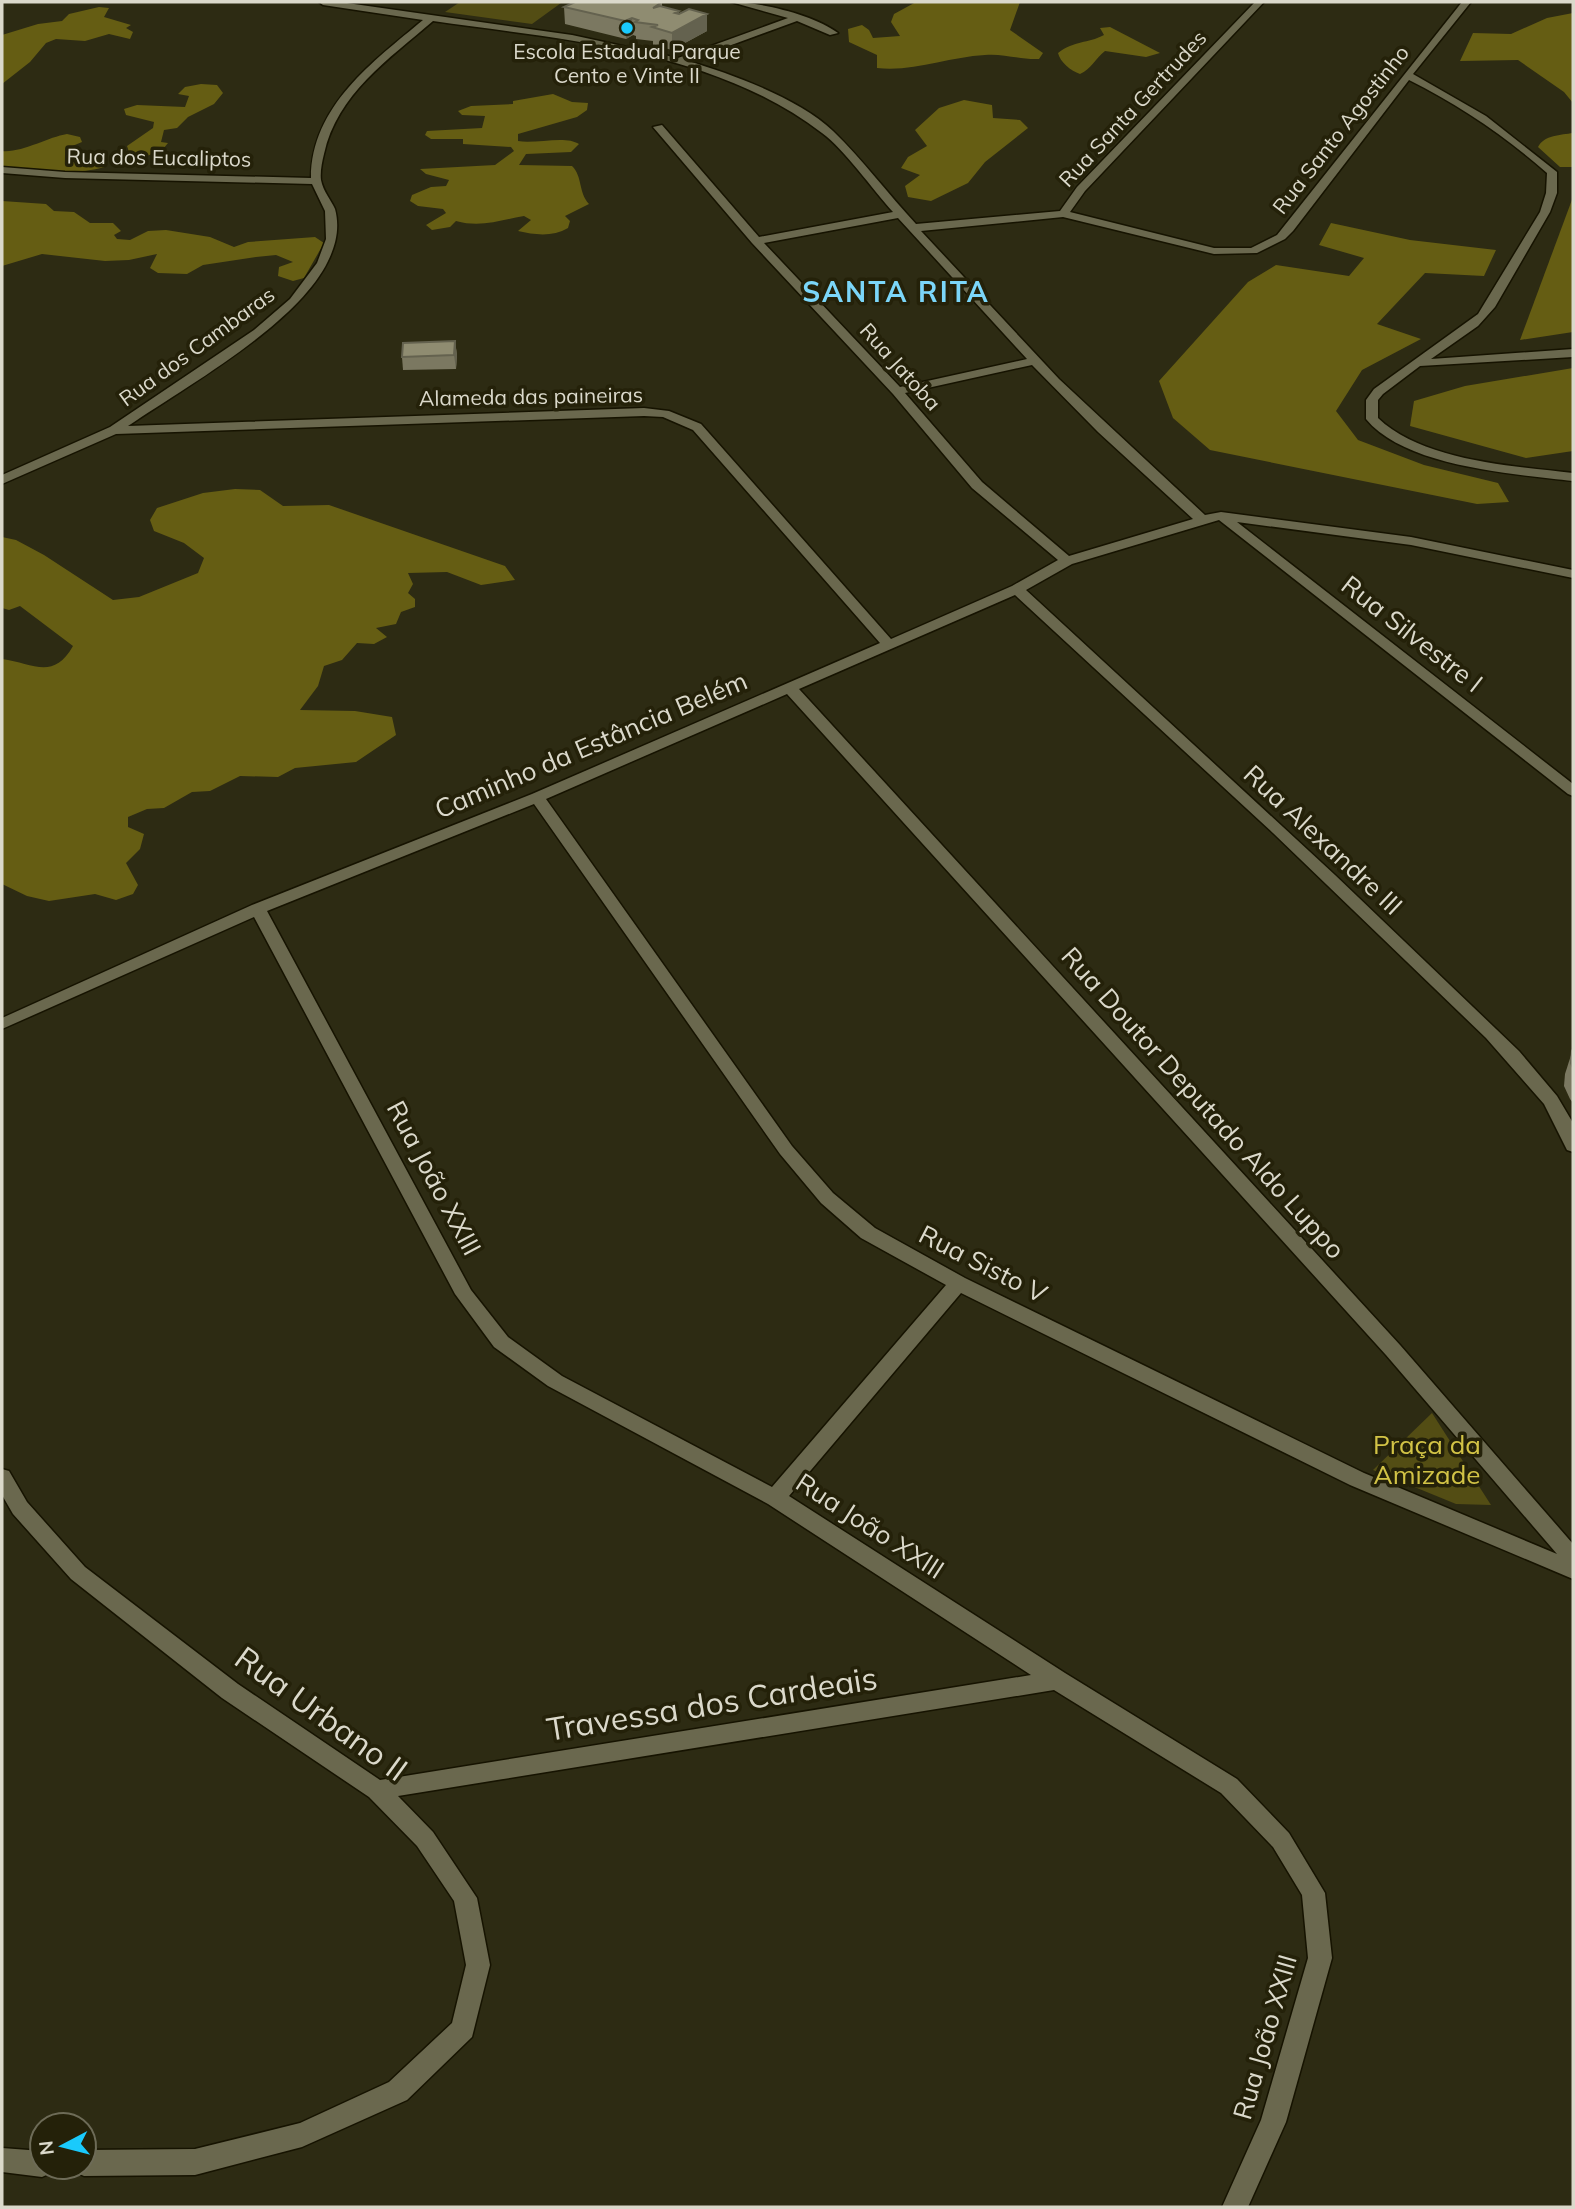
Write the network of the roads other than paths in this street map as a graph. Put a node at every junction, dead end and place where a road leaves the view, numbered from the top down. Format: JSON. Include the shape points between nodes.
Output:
{"nodes":[{"id":1,"x":323,"y":2,"type":"edge"},
{"id":2,"x":735,"y":2,"type":"edge"},
{"id":3,"x":1260,"y":2,"type":"edge"},
{"id":4,"x":1467,"y":2,"type":"edge"},
{"id":5,"x":431,"y":18,"type":"junction"},
{"id":6,"x":797,"y":18,"type":"junction"},
{"id":7,"x":833,"y":33,"type":"dead end"},
{"id":8,"x":679,"y":61,"type":"junction"},
{"id":9,"x":1407,"y":75,"type":"junction"},
{"id":10,"x":658,"y":127,"type":"dead end"},
{"id":11,"x":2,"y":170,"type":"edge"},
{"id":12,"x":316,"y":181,"type":"junction"},
{"id":13,"x":1063,"y":214,"type":"junction"},
{"id":14,"x":900,"y":215,"type":"junction"},
{"id":15,"x":913,"y":228,"type":"junction"},
{"id":16,"x":756,"y":241,"type":"junction"},
{"id":17,"x":1573,"y":353,"type":"edge"},
{"id":18,"x":1034,"y":361,"type":"junction"},
{"id":19,"x":1417,"y":363,"type":"junction"},
{"id":20,"x":897,"y":391,"type":"junction"},
{"id":21,"x":114,"y":430,"type":"junction"},
{"id":22,"x":1573,"y":477,"type":"edge"},
{"id":23,"x":2,"y":480,"type":"edge"},
{"id":24,"x":1221,"y":516,"type":"junction"},
{"id":25,"x":1202,"y":520,"type":"junction"},
{"id":26,"x":1067,"y":561,"type":"junction"},
{"id":27,"x":1573,"y":574,"type":"edge"},
{"id":28,"x":1017,"y":589,"type":"junction"},
{"id":29,"x":889,"y":645,"type":"junction"},
{"id":30,"x":789,"y":687,"type":"junction"},
{"id":31,"x":1573,"y":792,"type":"edge"},
{"id":32,"x":537,"y":797,"type":"junction"},
{"id":33,"x":258,"y":909,"type":"junction"},
{"id":34,"x":2,"y":1024,"type":"edge"},
{"id":35,"x":1573,"y":1146,"type":"edge"},
{"id":36,"x":958,"y":1283,"type":"junction"},
{"id":37,"x":2,"y":1477,"type":"edge"},
{"id":38,"x":775,"y":1498,"type":"junction"},
{"id":39,"x":1573,"y":1558,"type":"edge"},
{"id":40,"x":1573,"y":1570,"type":"edge"},
{"id":41,"x":1057,"y":1680,"type":"junction"},
{"id":42,"x":377,"y":1790,"type":"junction"},
{"id":43,"x":2,"y":2160,"type":"edge"},
{"id":44,"x":28,"y":2163,"type":"edge"},
{"id":45,"x":98,"y":2163,"type":"edge"},
{"id":46,"x":1235,"y":2207,"type":"edge"}],
"edges":[{"from":1,"to":5,"type":"street"},
{"from":2,"to":6,"type":"street"},
{"from":3,"to":13,"type":"street","name":"Rua Santa Gertrudes","via":[[1082,188]]},
{"from":4,"to":9,"type":"street","name":"Rua Santo Agostinho"},
{"from":5,"to":8,"type":"street","via":[[581,39]]},
{"from":5,"to":12,"type":"street","via":[[360,78],[330,117]]},
{"from":6,"to":7,"type":"street"},
{"from":6,"to":8,"type":"street"},
{"from":8,"to":14,"type":"street","via":[[762,91],[806,115],[828,132]]},
{"from":9,"to":13,"type":"street","name":"Rua Santo Agostinho","via":[[1289,229],[1253,251],[1214,251]]},
{"from":9,"to":19,"type":"street","via":[[1447,93],[1494,125],[1552,172],[1554,187],[1548,210],[1483,314],[1446,346]]},
{"from":10,"to":16,"type":"street","name":"Rua Jatoba"},
{"from":11,"to":12,"type":"street","name":"Rua dos Eucaliptos"},
{"from":12,"to":21,"type":"street","name":"Rua dos Cambaras","via":[[330,211],[332,239],[322,263],[294,301],[258,332]]},
{"from":13,"to":15,"type":"street","name":"Rua Santo Agostinho"},
{"from":14,"to":15,"type":"street"},
{"from":14,"to":16,"type":"street"},
{"from":15,"to":18,"type":"street"},
{"from":16,"to":20,"type":"street","name":"Rua Jatoba"},
{"from":17,"to":19,"type":"street"},
{"from":18,"to":20,"type":"street"},
{"from":18,"to":25,"type":"street","via":[[1142,470]]},
{"from":19,"to":22,"type":"street","via":[[1372,399],[1370,411],[1388,436],[1502,468]]},
{"from":20,"to":26,"type":"street","name":"Rua Jatoba","via":[[977,485]]},
{"from":21,"to":23,"type":"street","name":"Rua dos Cambaras"},
{"from":21,"to":29,"type":"street","name":"Alameda das paineiras","via":[[666,414],[696,427]]},
{"from":24,"to":25,"type":"street","name":"Caminho da Estância Belém"},
{"from":24,"to":27,"type":"street","name":"Caminho da Estância Belém","via":[[1411,541]]},
{"from":24,"to":31,"type":"street","name":"Rua Silvestre I"},
{"from":25,"to":26,"type":"street","name":"Caminho da Estância Belém"},
{"from":26,"to":28,"type":"street","name":"Caminho da Estância Belém"},
{"from":28,"to":29,"type":"street","name":"Caminho da Estância Belém"},
{"from":28,"to":35,"type":"street","name":"Rua Alexandre III","via":[[1371,918],[1539,1083]]},
{"from":29,"to":30,"type":"street","name":"Caminho da Estância Belém"},
{"from":30,"to":32,"type":"street","name":"Caminho da Estância Belém"},
{"from":30,"to":39,"type":"street","name":"Rua Doutor Deputado Aldo Luppo","via":[[1393,1350]]},
{"from":32,"to":33,"type":"street","name":"Caminho da Estância Belém"},
{"from":32,"to":36,"type":"street","name":"Rua Sisto V","via":[[786,1150],[819,1189],[868,1233]]},
{"from":33,"to":34,"type":"street","name":"Caminho da Estância Belém"},
{"from":33,"to":38,"type":"street","name":"Rua João XXIII","via":[[464,1294],[501,1342],[555,1381]]},
{"from":36,"to":38,"type":"street"},
{"from":36,"to":40,"type":"street","name":"Rua Sisto V","via":[[1357,1479]]},
{"from":37,"to":42,"type":"street","name":"Rua Urbano II","via":[[20,1508],[78,1573],[230,1691]]},
{"from":38,"to":41,"type":"street","name":"Rua João XXIII"},
{"from":41,"to":42,"type":"street","name":"Travessa dos Cardeais"},
{"from":41,"to":46,"type":"street","name":"Rua João XXIII","via":[[1229,1786],[1281,1840],[1313,1893],[1320,1958],[1273,2122]]},
{"from":42,"to":45,"type":"street","name":"Rua Urbano II","via":[[425,1839],[466,1898],[478,1965],[463,2029],[398,2091],[302,2135],[195,2162]]},
{"from":43,"to":44,"type":"street"}]}
